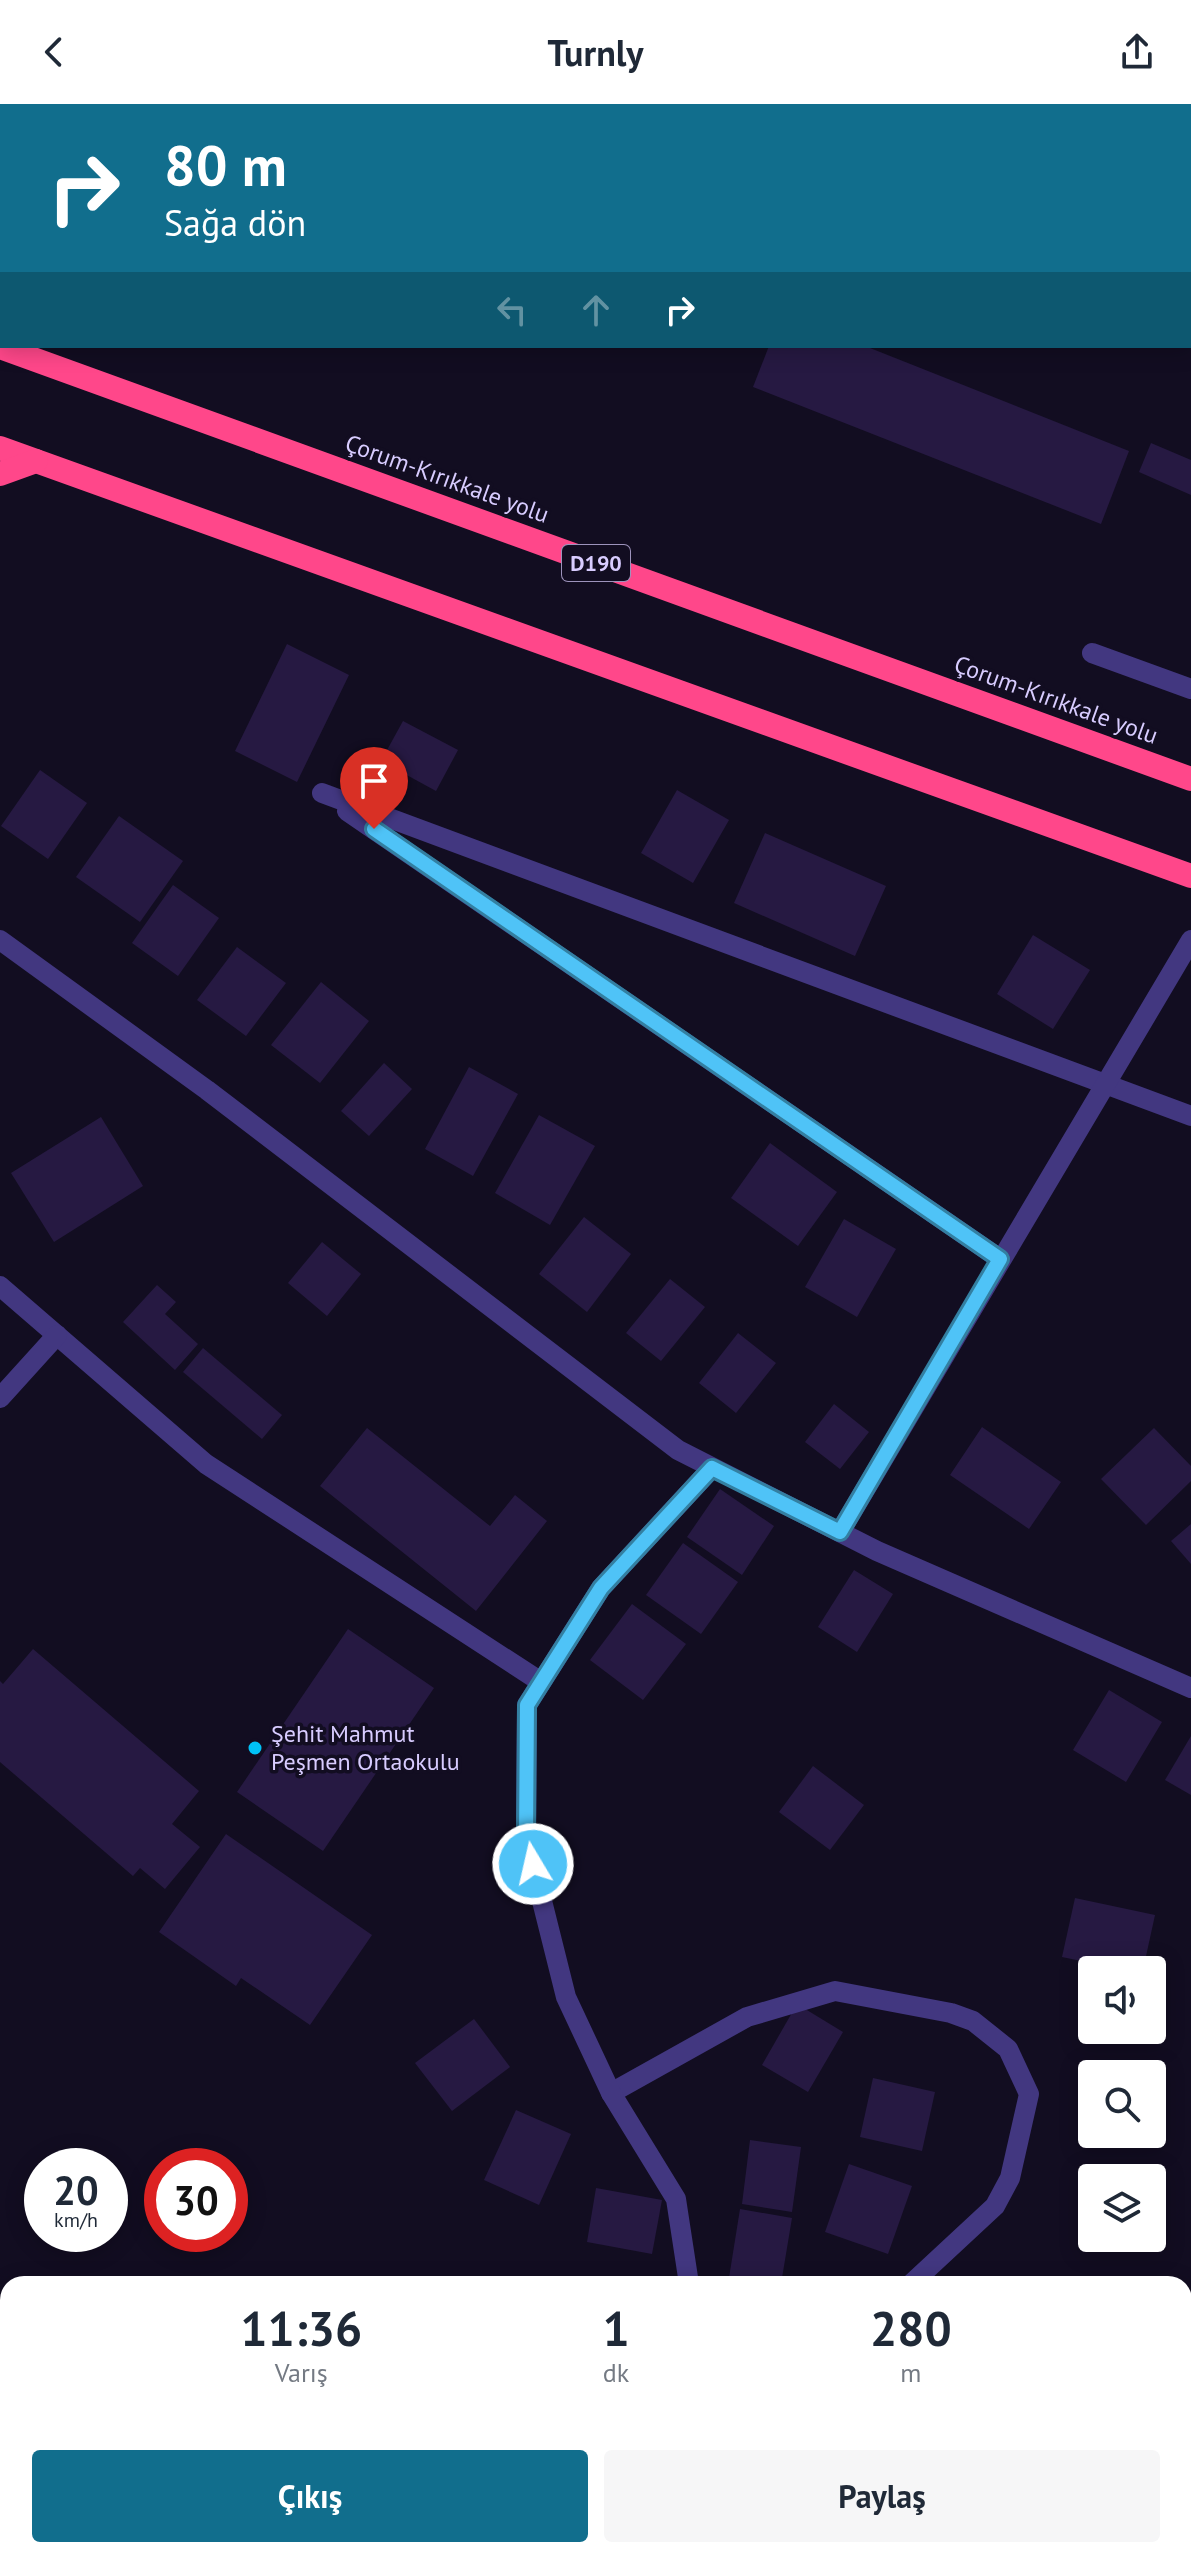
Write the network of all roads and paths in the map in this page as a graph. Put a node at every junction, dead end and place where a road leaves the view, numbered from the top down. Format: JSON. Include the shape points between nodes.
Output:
{"nodes":[{"id":1,"x":3,"y":348,"type":"edge"},
{"id":2,"x":0,"y":448,"type":"edge"},
{"id":3,"x":36,"y":461,"type":"junction"},
{"id":4,"x":0,"y":474,"type":"edge"},
{"id":5,"x":1092,"y":653,"type":"dead end"},
{"id":6,"x":1191,"y":689,"type":"edge"},
{"id":7,"x":1191,"y":779,"type":"edge"},
{"id":8,"x":1191,"y":876,"type":"edge"},
{"id":9,"x":0,"y":940,"type":"edge"},
{"id":10,"x":1191,"y":940,"type":"edge"},
{"id":11,"x":1103,"y":1083,"type":"junction"},
{"id":12,"x":1191,"y":1116,"type":"edge"},
{"id":13,"x":1000,"y":1259,"type":"junction"},
{"id":14,"x":0,"y":1286,"type":"edge"},
{"id":15,"x":57,"y":1335,"type":"junction"},
{"id":16,"x":0,"y":1398,"type":"edge"},
{"id":17,"x":712,"y":1468,"type":"junction"},
{"id":18,"x":840,"y":1532,"type":"junction"},
{"id":19,"x":541,"y":1682,"type":"junction"},
{"id":20,"x":1191,"y":1688,"type":"edge"},
{"id":21,"x":611,"y":2093,"type":"junction"},
{"id":22,"x":688,"y":2276,"type":"edge"},
{"id":23,"x":920,"y":2276,"type":"edge"}],
"edges":[{"from":1,"to":7,"type":"highway","name":"Çorum-Kırıkkale yolu","number":"D190"},
{"from":2,"to":3,"type":"highway"},
{"from":3,"to":4,"type":"highway"},
{"from":3,"to":8,"type":"highway"},
{"from":5,"to":6,"type":"street"},
{"from":9,"to":17,"type":"street","via":[[207,1090],[678,1450]]},
{"from":10,"to":11,"type":"street"},
{"from":11,"to":12,"type":"street"},
{"from":11,"to":13,"type":"street"},
{"from":11,"to":13,"type":"street","via":[[322,793]]},
{"from":13,"to":18,"type":"street"},
{"from":14,"to":15,"type":"street"},
{"from":15,"to":16,"type":"street"},
{"from":15,"to":19,"type":"street","via":[[206,1464]]},
{"from":17,"to":18,"type":"street"},
{"from":17,"to":19,"type":"street","via":[[601,1588]]},
{"from":18,"to":20,"type":"street"},
{"from":19,"to":21,"type":"street","via":[[527,1705],[526,1837],[566,1997]]},
{"from":21,"to":22,"type":"street","via":[[676,2199]]},
{"from":21,"to":23,"type":"street","via":[[747,2017],[835,1991],[973,2021],[1008,2049],[1029,2094],[1010,2178],[995,2206]]}]}
